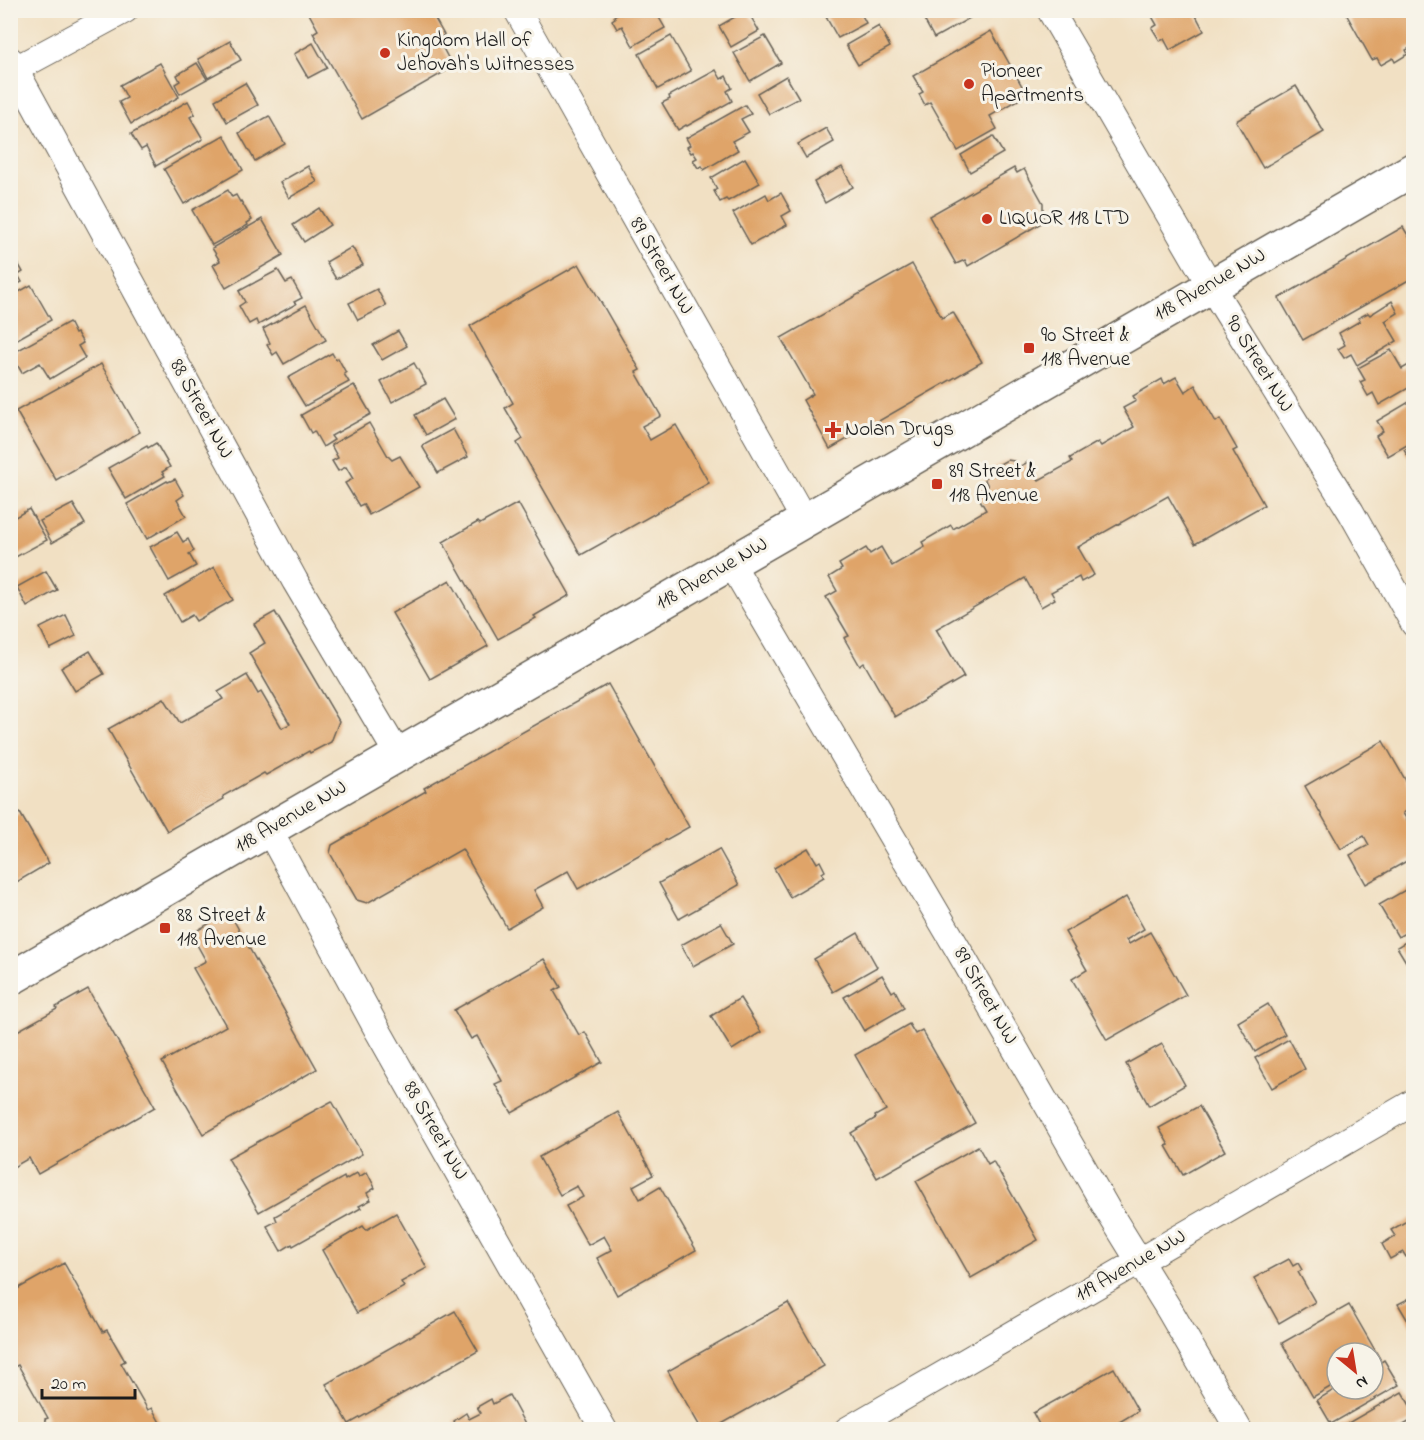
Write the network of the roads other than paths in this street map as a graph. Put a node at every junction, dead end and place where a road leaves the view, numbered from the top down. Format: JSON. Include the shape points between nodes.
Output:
{"nodes":[{"id":1,"x":125,"y":10,"type":"edge"},
{"id":2,"x":517,"y":10,"type":"edge"},
{"id":3,"x":1050,"y":10,"type":"edge"},
{"id":4,"x":12,"y":67,"type":"edge"},
{"id":5,"x":1413,"y":169,"type":"edge"},
{"id":6,"x":1210,"y":285,"type":"junction"},
{"id":7,"x":805,"y":520,"type":"junction"},
{"id":8,"x":731,"y":563,"type":"junction"},
{"id":9,"x":1413,"y":624,"type":"edge"},
{"id":10,"x":398,"y":755,"type":"junction"},
{"id":11,"x":268,"y":830,"type":"junction"},
{"id":12,"x":10,"y":979,"type":"edge"},
{"id":13,"x":1413,"y":1102,"type":"edge"},
{"id":14,"x":1140,"y":1261,"type":"junction"},
{"id":15,"x":604,"y":1430,"type":"edge"},
{"id":16,"x":847,"y":1430,"type":"edge"},
{"id":17,"x":1239,"y":1430,"type":"edge"}],
"edges":[{"from":1,"to":4,"type":"street"},
{"from":2,"to":7,"type":"street","name":"89 Street NW"},
{"from":3,"to":6,"type":"street","name":"90 Street NW"},
{"from":4,"to":10,"type":"street","name":"88 Street NW","via":[[295,581]]},
{"from":5,"to":6,"type":"main road","name":"118 Avenue NW"},
{"from":6,"to":7,"type":"main road","name":"118 Avenue NW"},
{"from":6,"to":9,"type":"street","name":"90 Street NW","via":[[1352,512]]},
{"from":7,"to":8,"type":"main road","name":"118 Avenue NW"},
{"from":8,"to":10,"type":"main road","name":"118 Avenue NW"},
{"from":8,"to":14,"type":"street","name":"89 Street NW"},
{"from":10,"to":11,"type":"main road","name":"118 Avenue NW"},
{"from":11,"to":12,"type":"main road","name":"118 Avenue NW"},
{"from":11,"to":15,"type":"street","name":"88 Street NW"},
{"from":13,"to":14,"type":"street","name":"119 Avenue NW"},
{"from":14,"to":16,"type":"street","name":"119 Avenue NW"},
{"from":14,"to":17,"type":"street","name":"89 Street NW"}]}
